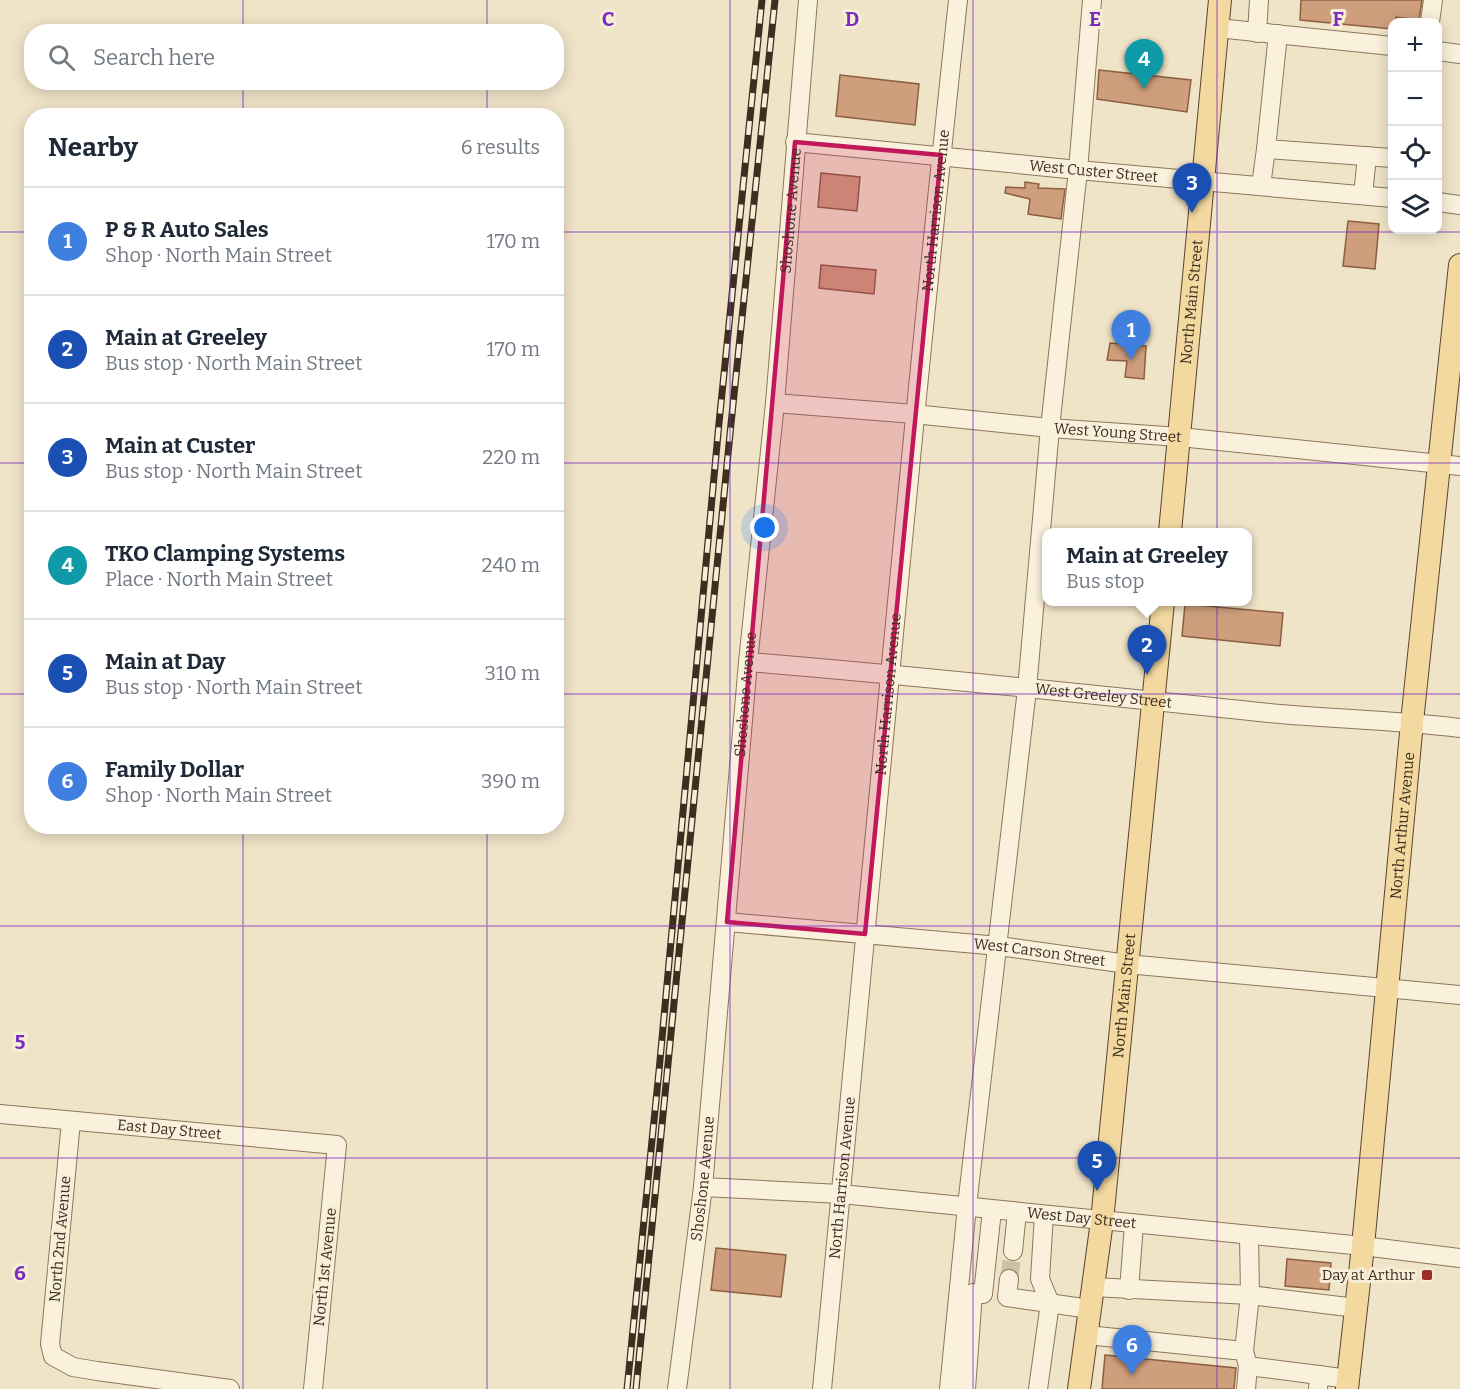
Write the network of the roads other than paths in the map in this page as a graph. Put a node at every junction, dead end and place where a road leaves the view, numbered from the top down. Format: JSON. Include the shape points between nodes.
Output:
{"nodes":[{"id":1,"x":808,"y":0,"type":"edge"},
{"id":2,"x":958,"y":0,"type":"edge"},
{"id":3,"x":1092,"y":0,"type":"edge"},
{"id":4,"x":1220,"y":0,"type":"edge"},
{"id":5,"x":1259,"y":0,"type":"edge"},
{"id":6,"x":1433,"y":0,"type":"edge"},
{"id":7,"x":1431,"y":18,"type":"edge"},
{"id":8,"x":1217,"y":28,"type":"junction"},
{"id":9,"x":1257,"y":33,"type":"junction"},
{"id":10,"x":1278,"y":34,"type":"junction"},
{"id":11,"x":1388,"y":46,"type":"edge"},
{"id":12,"x":1442,"y":52,"type":"edge"},
{"id":13,"x":1460,"y":54,"type":"edge"},
{"id":14,"x":795,"y":142,"type":"junction"},
{"id":15,"x":1266,"y":149,"type":"junction"},
{"id":16,"x":941,"y":155,"type":"junction"},
{"id":17,"x":1367,"y":156,"type":"junction"},
{"id":18,"x":1388,"y":158,"type":"edge"},
{"id":19,"x":1078,"y":170,"type":"junction"},
{"id":20,"x":1203,"y":181,"type":"junction"},
{"id":21,"x":1261,"y":186,"type":"junction"},
{"id":22,"x":1363,"y":195,"type":"junction"},
{"id":23,"x":1388,"y":198,"type":"edge"},
{"id":24,"x":1442,"y":203,"type":"edge"},
{"id":25,"x":1460,"y":205,"type":"edge"},
{"id":26,"x":1460,"y":265,"type":"edge"},
{"id":27,"x":775,"y":403,"type":"junction"},
{"id":28,"x":914,"y":414,"type":"junction"},
{"id":29,"x":1050,"y":428,"type":"junction"},
{"id":30,"x":1180,"y":437,"type":"junction"},
{"id":31,"x":1449,"y":465,"type":"edge"},
{"id":32,"x":1170,"y":528,"type":"edge"},
{"id":33,"x":1163,"y":606,"type":"edge"},
{"id":34,"x":748,"y":662,"type":"junction"},
{"id":35,"x":891,"y":674,"type":"junction"},
{"id":36,"x":1028,"y":689,"type":"junction"},
{"id":37,"x":1154,"y":699,"type":"junction"},
{"id":38,"x":1412,"y":722,"type":"junction"},
{"id":39,"x":1460,"y":728,"type":"edge"},
{"id":40,"x":727,"y":922,"type":"junction"},
{"id":41,"x":865,"y":934,"type":"junction"},
{"id":42,"x":999,"y":946,"type":"junction"},
{"id":43,"x":1127,"y":964,"type":"junction"},
{"id":44,"x":1386,"y":987,"type":"junction"},
{"id":45,"x":1460,"y":995,"type":"edge"},
{"id":46,"x":0,"y":1113,"type":"edge"},
{"id":47,"x":71,"y":1121,"type":"junction"},
{"id":48,"x":337,"y":1145,"type":"joint"},
{"id":49,"x":703,"y":1187,"type":"junction"},
{"id":50,"x":841,"y":1194,"type":"junction"},
{"id":51,"x":967,"y":1206,"type":"junction"},
{"id":52,"x":992,"y":1210,"type":"junction"},
{"id":53,"x":1017,"y":1212,"type":"junction"},
{"id":54,"x":1044,"y":1215,"type":"junction"},
{"id":55,"x":1102,"y":1221,"type":"junction"},
{"id":56,"x":1134,"y":1224,"type":"junction"},
{"id":57,"x":1249,"y":1235,"type":"junction"},
{"id":58,"x":1364,"y":1246,"type":"junction"},
{"id":59,"x":1013,"y":1251,"type":"tunnel mouth"},
{"id":60,"x":1460,"y":1258,"type":"edge"},
{"id":61,"x":1009,"y":1279,"type":"tunnel mouth"},
{"id":62,"x":1129,"y":1290,"type":"junction"},
{"id":63,"x":972,"y":1293,"type":"junction"},
{"id":64,"x":1251,"y":1295,"type":"junction"},
{"id":65,"x":1007,"y":1297,"type":"junction"},
{"id":66,"x":1092,"y":1298,"type":"junction"},
{"id":67,"x":1050,"y":1303,"type":"junction"},
{"id":68,"x":1356,"y":1308,"type":"junction"},
{"id":69,"x":1086,"y":1335,"type":"junction"},
{"id":70,"x":1246,"y":1358,"type":"junction"},
{"id":71,"x":1318,"y":1382,"type":"edge"},
{"id":72,"x":1348,"y":1384,"type":"edge"},
{"id":73,"x":230,"y":1389,"type":"edge"},
{"id":74,"x":313,"y":1389,"type":"edge"},
{"id":75,"x":677,"y":1389,"type":"edge"},
{"id":76,"x":822,"y":1389,"type":"edge"},
{"id":77,"x":949,"y":1389,"type":"edge"},
{"id":78,"x":966,"y":1389,"type":"edge"},
{"id":79,"x":1038,"y":1389,"type":"edge"},
{"id":80,"x":1079,"y":1389,"type":"edge"},
{"id":81,"x":1246,"y":1389,"type":"edge"}],
"edges":[{"from":1,"to":14,"type":"street","name":"Shoshone Avenue"},
{"from":2,"to":16,"type":"street","name":"North Harrison Avenue"},
{"from":3,"to":19,"type":"street"},
{"from":4,"to":8,"type":"main road","name":"North Main Street"},
{"from":5,"to":9,"type":"street"},
{"from":6,"to":7,"type":"street"},
{"from":8,"to":9,"type":"street"},
{"from":8,"to":20,"type":"main road","name":"North Main Street"},
{"from":9,"to":10,"type":"street"},
{"from":10,"to":11,"type":"street"},
{"from":10,"to":15,"type":"street"},
{"from":12,"to":13,"type":"street"},
{"from":14,"to":16,"type":"street","name":"West Custer Street"},
{"from":14,"to":27,"type":"street","name":"Shoshone Avenue"},
{"from":15,"to":17,"type":"street"},
{"from":15,"to":21,"type":"street"},
{"from":16,"to":19,"type":"street","name":"West Custer Street"},
{"from":16,"to":28,"type":"street","name":"North Harrison Avenue"},
{"from":17,"to":18,"type":"street"},
{"from":17,"to":22,"type":"street"},
{"from":19,"to":20,"type":"street","name":"West Custer Street"},
{"from":19,"to":29,"type":"street"},
{"from":20,"to":21,"type":"street","name":"West Custer Street"},
{"from":20,"to":30,"type":"main road","name":"North Main Street"},
{"from":21,"to":22,"type":"street","name":"West Custer Street"},
{"from":22,"to":23,"type":"street","name":"West Custer Street"},
{"from":24,"to":25,"type":"street"},
{"from":26,"to":31,"type":"main road","name":"North Arthur Avenue"},
{"from":27,"to":28,"type":"street","name":"West Young Street"},
{"from":27,"to":34,"type":"street","name":"Shoshone Avenue"},
{"from":28,"to":29,"type":"street","name":"West Young Street"},
{"from":28,"to":35,"type":"street","name":"North Harrison Avenue"},
{"from":29,"to":30,"type":"street","name":"West Young Street"},
{"from":29,"to":36,"type":"street"},
{"from":30,"to":31,"type":"street","name":"West Young Street"},
{"from":30,"to":32,"type":"main road","name":"North Main Street"},
{"from":31,"to":38,"type":"main road","name":"North Arthur Avenue"},
{"from":33,"to":37,"type":"main road","name":"North Main Street"},
{"from":34,"to":35,"type":"street","name":"West Greeley Street"},
{"from":34,"to":40,"type":"street","name":"Shoshone Avenue"},
{"from":35,"to":36,"type":"street","name":"West Greeley Street"},
{"from":35,"to":41,"type":"street","name":"North Harrison Avenue"},
{"from":36,"to":37,"type":"street","name":"West Greeley Street"},
{"from":36,"to":42,"type":"street"},
{"from":37,"to":38,"type":"street","name":"West Greeley Street","via":[[1272,713]]},
{"from":37,"to":43,"type":"main road","name":"North Main Street"},
{"from":38,"to":39,"type":"street","name":"West Greeley Street"},
{"from":38,"to":44,"type":"main road","name":"North Arthur Avenue"},
{"from":40,"to":41,"type":"street","name":"West Carson Street"},
{"from":40,"to":49,"type":"street","name":"Shoshone Avenue"},
{"from":41,"to":42,"type":"street","name":"West Carson Street"},
{"from":41,"to":50,"type":"street","name":"North Harrison Avenue"},
{"from":42,"to":43,"type":"street","name":"West Carson Street"},
{"from":42,"to":51,"type":"street"},
{"from":43,"to":44,"type":"street","name":"West Carson Street"},
{"from":43,"to":55,"type":"main road","name":"North Main Street"},
{"from":44,"to":45,"type":"street","name":"West Carson Street"},
{"from":44,"to":58,"type":"main road","name":"North Arthur Avenue"},
{"from":46,"to":47,"type":"street","name":"East Day Street"},
{"from":47,"to":48,"type":"street","name":"East Day Street"},
{"from":47,"to":73,"type":"street","name":"North 2nd Avenue","via":[[50,1344],[53,1356],[73,1366],[97,1371]]},
{"from":48,"to":74,"type":"street","name":"North 1st Avenue"},
{"from":49,"to":50,"type":"street","name":"West Day Street"},
{"from":49,"to":75,"type":"street","name":"Shoshone Avenue"},
{"from":50,"to":51,"type":"street","name":"West Day Street"},
{"from":50,"to":76,"type":"street","name":"North Harrison Avenue"},
{"from":51,"to":52,"type":"street","name":"West Day Street"},
{"from":51,"to":63,"type":"street"},
{"from":52,"to":53,"type":"street","name":"West Day Street"},
{"from":52,"to":63,"type":"street"},
{"from":53,"to":54,"type":"street","name":"West Day Street"},
{"from":53,"to":59,"type":"street"},
{"from":54,"to":55,"type":"street","name":"West Day Street"},
{"from":54,"to":67,"type":"street","via":[[1041,1279]]},
{"from":55,"to":56,"type":"street","name":"West Day Street"},
{"from":55,"to":66,"type":"main road","name":"North Main Street"},
{"from":56,"to":57,"type":"street","name":"West Day Street"},
{"from":56,"to":62,"type":"street"},
{"from":57,"to":58,"type":"street","name":"West Day Street"},
{"from":57,"to":64,"type":"street"},
{"from":58,"to":60,"type":"street","name":"West Day Street"},
{"from":58,"to":68,"type":"main road","name":"North Arthur Avenue"},
{"from":61,"to":65,"type":"street"},
{"from":62,"to":64,"type":"street"},
{"from":62,"to":66,"type":"street"},
{"from":63,"to":65,"type":"street"},
{"from":63,"to":77,"type":"street"},
{"from":63,"to":78,"type":"street"},
{"from":64,"to":68,"type":"street"},
{"from":64,"to":70,"type":"street"},
{"from":65,"to":67,"type":"street"},
{"from":66,"to":67,"type":"street"},
{"from":66,"to":69,"type":"main road","name":"North Main Street"},
{"from":67,"to":79,"type":"street"},
{"from":68,"to":72,"type":"main road","name":"North Arthur Avenue"},
{"from":69,"to":70,"type":"street"},
{"from":69,"to":80,"type":"main road","name":"North Main Street"},
{"from":70,"to":71,"type":"street"},
{"from":70,"to":81,"type":"street"},
{"from":71,"to":72,"type":"street"}]}
